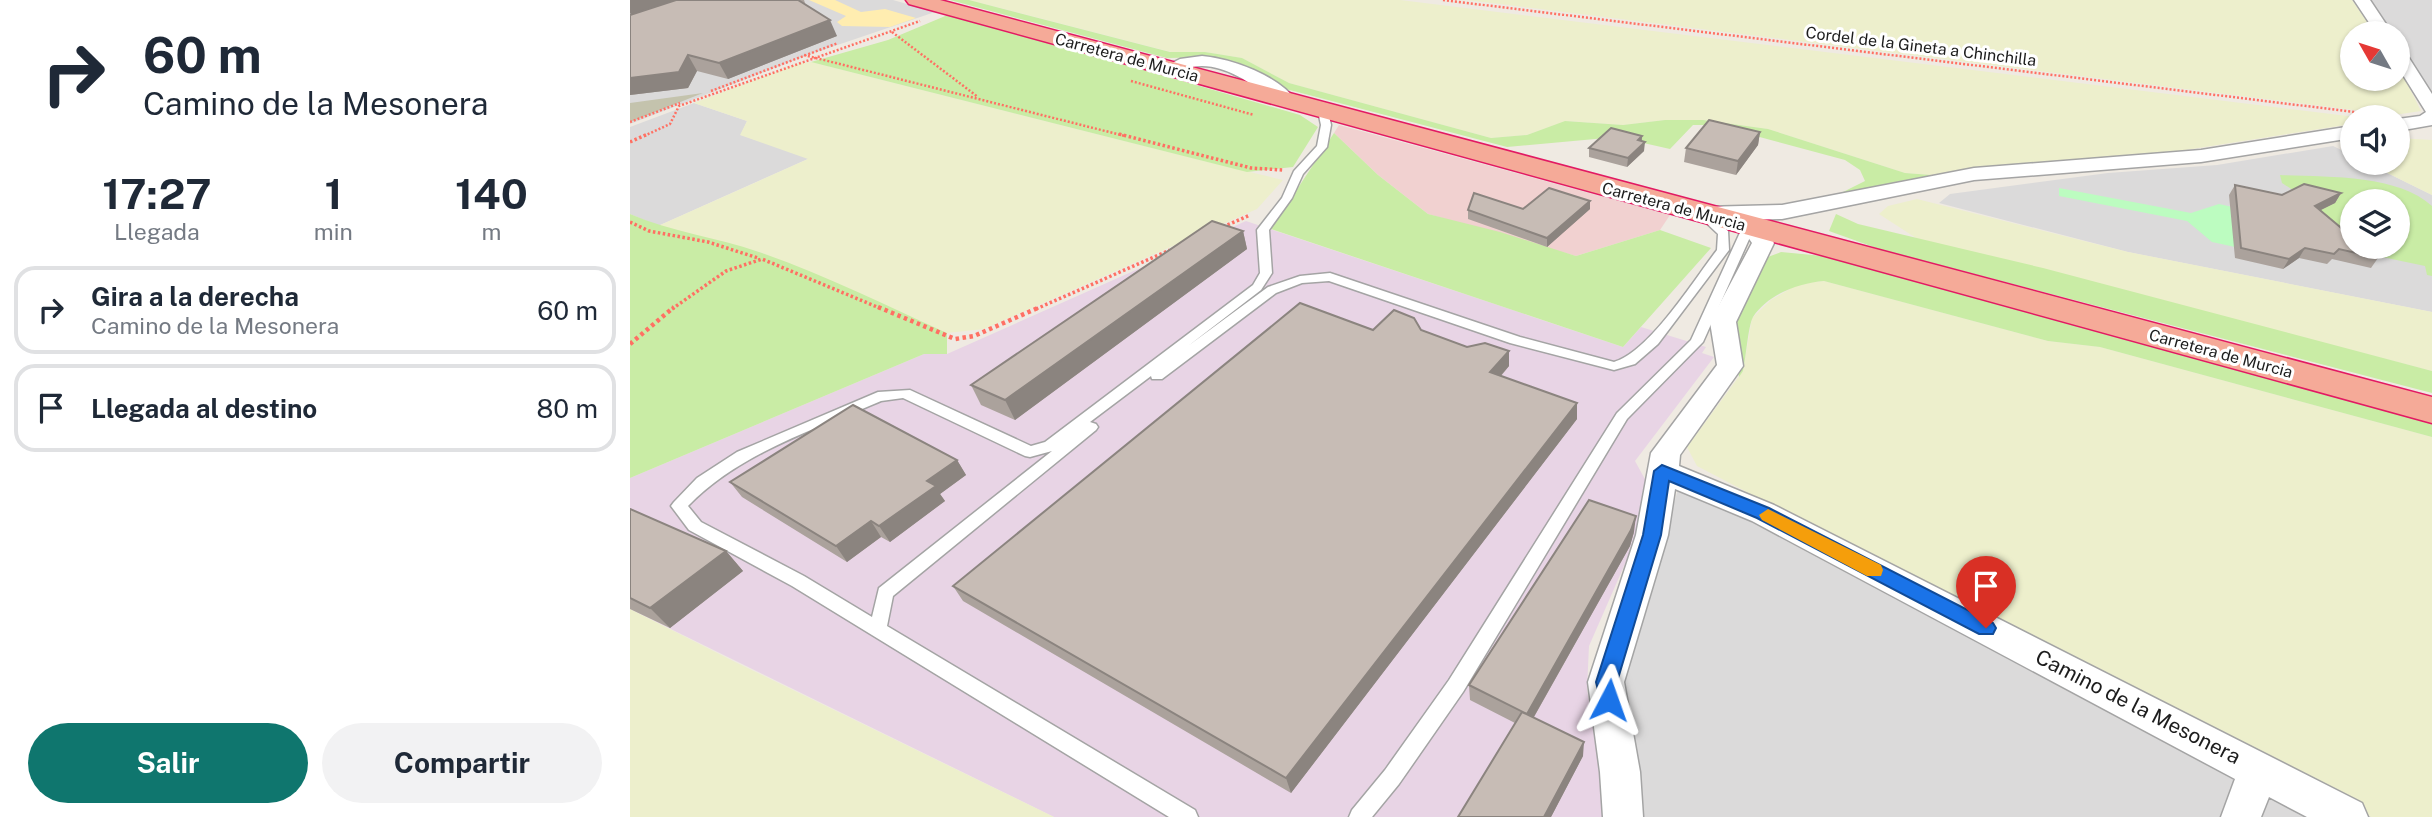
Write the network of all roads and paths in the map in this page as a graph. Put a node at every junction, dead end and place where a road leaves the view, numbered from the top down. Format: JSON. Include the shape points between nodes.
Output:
{"nodes":[{"id":1,"x":916,"y":0,"type":"edge"},
{"id":2,"x":1443,"y":0,"type":"edge"},
{"id":3,"x":2362,"y":0,"type":"edge"},
{"id":4,"x":946,"y":8,"type":"junction"},
{"id":5,"x":2376,"y":21,"type":"edge"},
{"id":6,"x":892,"y":32,"type":"junction"},
{"id":7,"x":838,"y":43,"type":"dead end"},
{"id":8,"x":804,"y":55,"type":"junction"},
{"id":9,"x":811,"y":57,"type":"junction"},
{"id":10,"x":2410,"y":73,"type":"edge"},
{"id":11,"x":979,"y":98,"type":"junction"},
{"id":12,"x":2432,"y":108,"type":"edge"},
{"id":13,"x":2340,"y":110,"type":"edge"},
{"id":14,"x":1322,"y":111,"type":"junction"},
{"id":15,"x":2432,"y":116,"type":"edge"},
{"id":16,"x":630,"y":122,"type":"edge"},
{"id":17,"x":2410,"y":123,"type":"edge"},
{"id":18,"x":2340,"y":134,"type":"edge"},
{"id":19,"x":630,"y":142,"type":"edge"},
{"id":20,"x":1298,"y":173,"type":"junction"},
{"id":21,"x":1287,"y":198,"type":"junction"},
{"id":22,"x":1703,"y":214,"type":"junction"},
{"id":23,"x":630,"y":222,"type":"edge"},
{"id":24,"x":1750,"y":227,"type":"junction"},
{"id":25,"x":1221,"y":228,"type":"edge"},
{"id":26,"x":1174,"y":248,"type":"edge"},
{"id":27,"x":762,"y":259,"type":"junction"},
{"id":28,"x":630,"y":344,"type":"edge"},
{"id":29,"x":2432,"y":410,"type":"edge"},
{"id":30,"x":1662,"y":471,"type":"junction"},
{"id":31,"x":878,"y":629,"type":"junction"},
{"id":32,"x":2259,"y":769,"type":"junction"},
{"id":33,"x":1188,"y":817,"type":"edge"},
{"id":34,"x":1359,"y":817,"type":"edge"},
{"id":35,"x":1623,"y":817,"type":"edge"},
{"id":36,"x":2241,"y":817,"type":"edge"},
{"id":37,"x":2348,"y":817,"type":"edge"}],
"edges":[{"from":1,"to":4,"type":"highway","name":"Carretera de Murcia"},
{"from":2,"to":13,"type":"path","name":"Cordel de la Gineta a Chinchilla"},
{"from":3,"to":5,"type":"street"},
{"from":4,"to":6,"type":"path"},
{"from":4,"to":14,"type":"highway","name":"Carretera de Murcia"},
{"from":6,"to":9,"type":"path"},
{"from":6,"to":11,"type":"path"},
{"from":7,"to":8,"type":"path"},
{"from":8,"to":9,"type":"path"},
{"from":8,"to":16,"type":"path"},
{"from":9,"to":11,"type":"path"},
{"from":9,"to":19,"type":"path","via":[[679,106],[670,124]]},
{"from":10,"to":12,"type":"street"},
{"from":11,"to":20,"type":"path","via":[[1251,168]]},
{"from":14,"to":20,"type":"lane","via":[[1326,125],[1322,147]]},
{"from":14,"to":22,"type":"highway","name":"Carretera de Murcia"},
{"from":15,"to":17,"type":"street"},
{"from":18,"to":22,"type":"street","via":[[2201,156],[1974,174],[1782,212]]},
{"from":20,"to":21,"type":"lane"},
{"from":21,"to":25,"type":"path"},
{"from":21,"to":31,"type":"lane","via":[[1263,230],[1266,273],[1257,287],[1050,446],[1030,452],[905,393],[878,397],[742,456],[702,482],[679,506],[695,526]]},
{"from":22,"to":24,"type":"highway","name":"Carretera de Murcia"},
{"from":22,"to":31,"type":"lane","via":[[1724,233],[1723,250],[1653,341],[1630,361],[1614,366],[1515,340],[1330,277],[1300,280],[1272,290],[920,562],[884,593]]},
{"from":23,"to":27,"type":"path","via":[[649,231],[708,242]]},
{"from":24,"to":29,"type":"highway","name":"Carretera de Murcia"},
{"from":24,"to":30,"type":"street","via":[[1763,243],[1723,322],[1730,366],[1666,453]]},
{"from":24,"to":34,"type":"lane","via":[[1697,342],[1622,416],[1455,686]]},
{"from":26,"to":27,"type":"path","via":[[974,336],[955,339]]},
{"from":27,"to":28,"type":"path","via":[[744,262],[720,275]]},
{"from":30,"to":32,"type":"street","name":"Camino de la Mesonera","via":[[1763,513]]},
{"from":30,"to":35,"type":"street","via":[[1652,535],[1606,682]]},
{"from":31,"to":33,"type":"lane"},
{"from":32,"to":36,"type":"street"},
{"from":32,"to":37,"type":"street","name":"Camino de la Mesonera"}]}
